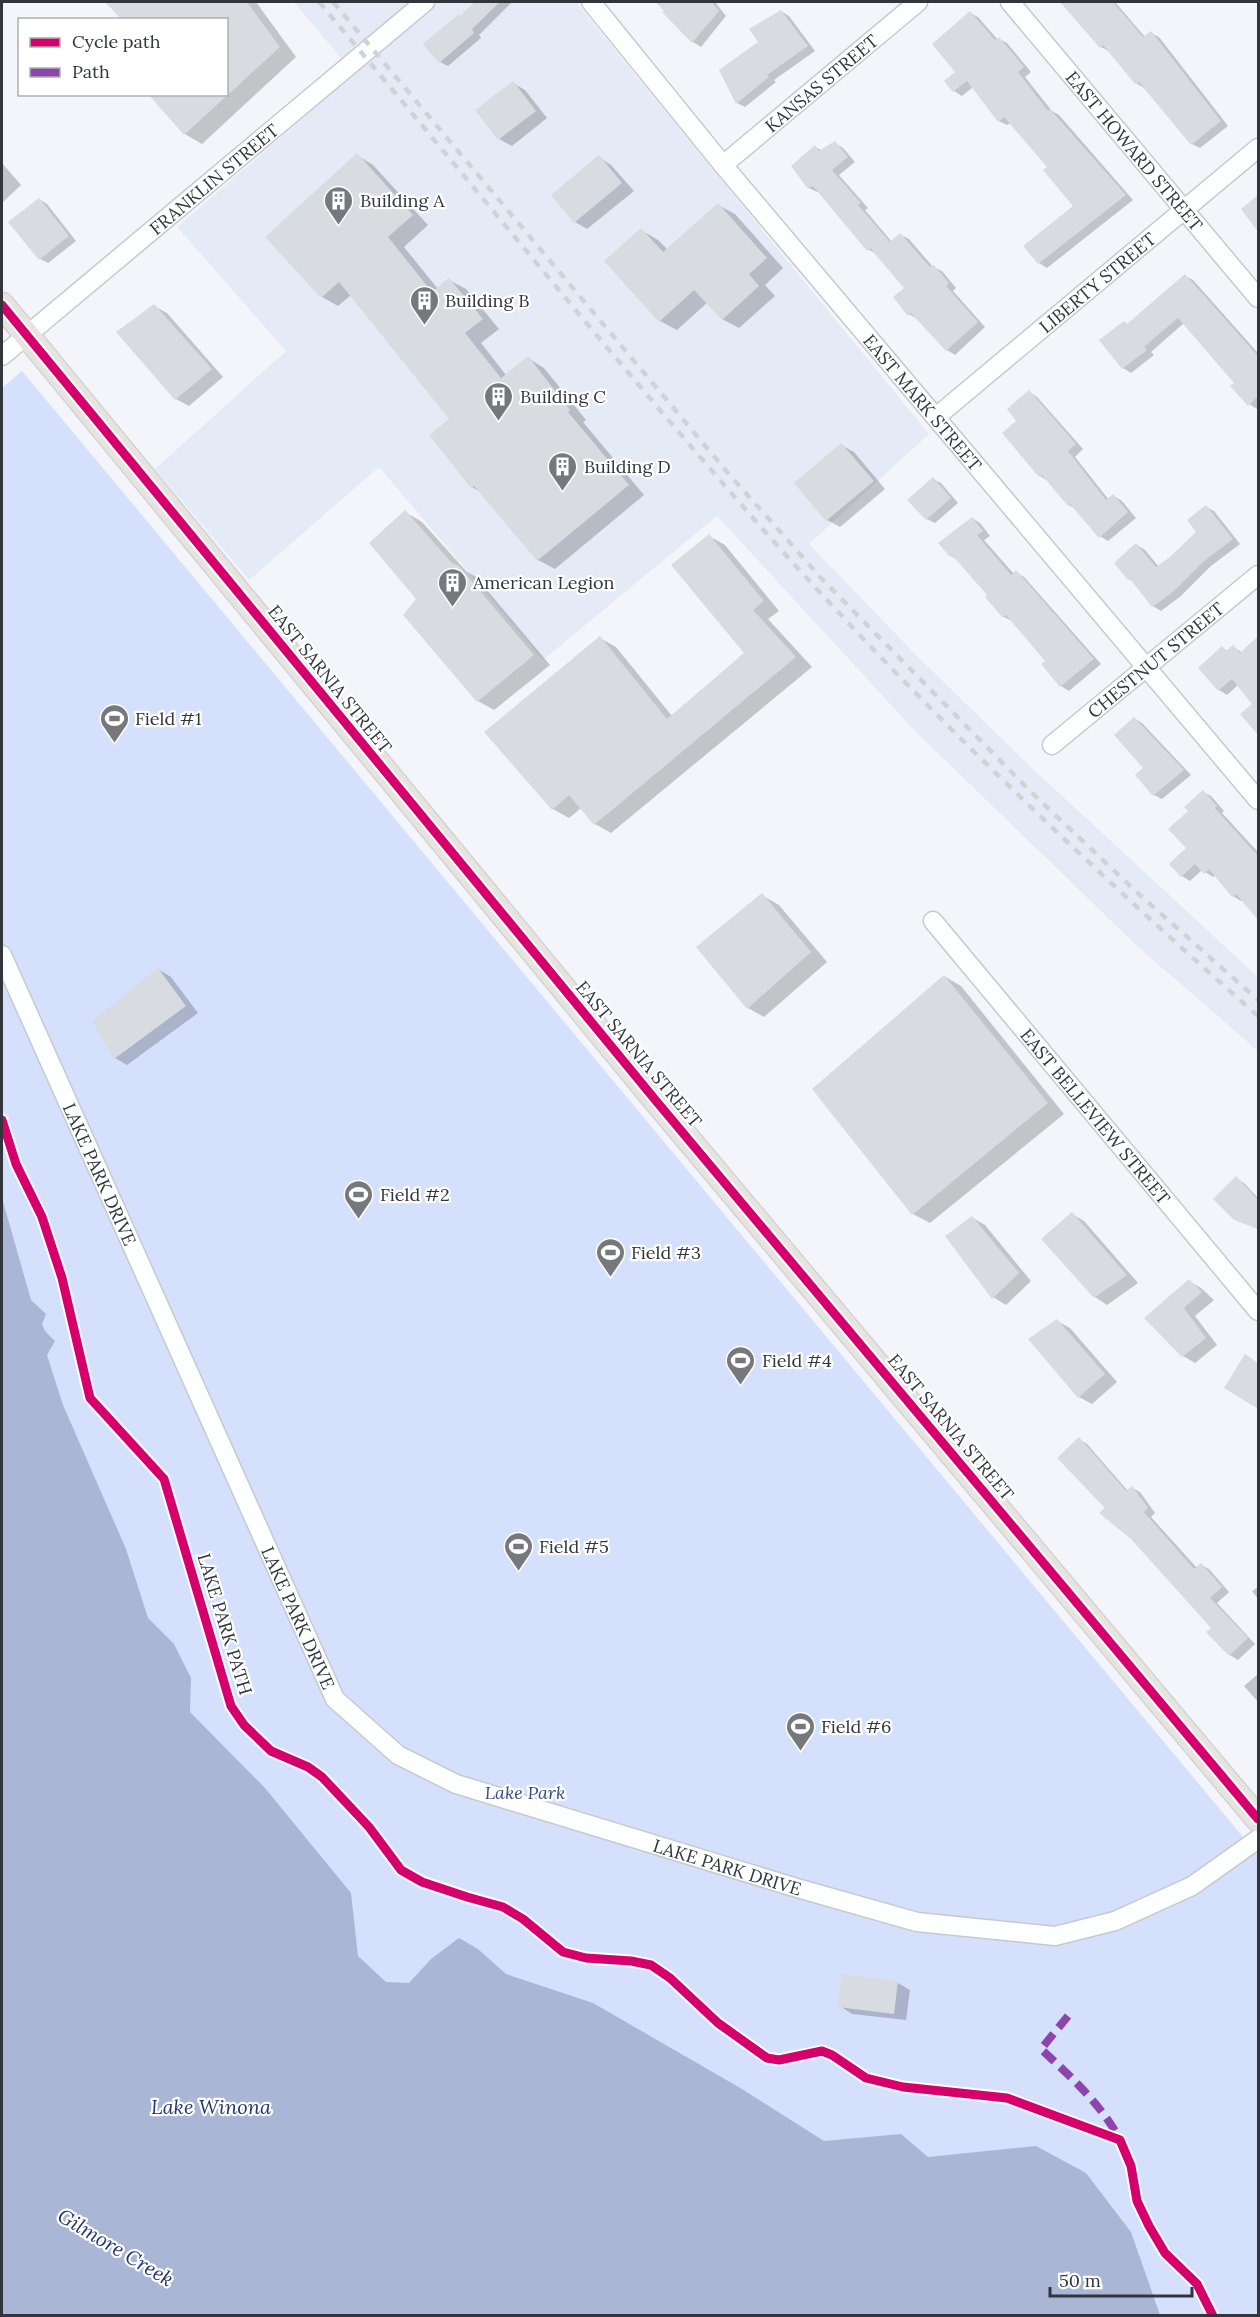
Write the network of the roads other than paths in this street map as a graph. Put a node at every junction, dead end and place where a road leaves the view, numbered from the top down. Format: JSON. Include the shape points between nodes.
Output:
{"nodes":[{"id":1,"x":425,"y":2,"type":"edge"},
{"id":2,"x":591,"y":2,"type":"edge"},
{"id":3,"x":918,"y":2,"type":"edge"},
{"id":4,"x":1010,"y":2,"type":"edge"},
{"id":5,"x":1258,"y":148,"type":"edge"},
{"id":6,"x":723,"y":165,"type":"junction"},
{"id":7,"x":1184,"y":210,"type":"junction"},
{"id":8,"x":1258,"y":298,"type":"edge"},
{"id":9,"x":2,"y":305,"type":"edge"},
{"id":10,"x":27,"y":335,"type":"junction"},
{"id":11,"x":2,"y":356,"type":"edge"},
{"id":12,"x":936,"y":417,"type":"junction"},
{"id":13,"x":1258,"y":575,"type":"edge"},
{"id":14,"x":1147,"y":668,"type":"junction"},
{"id":15,"x":1052,"y":745,"type":"dead end"},
{"id":16,"x":1258,"y":800,"type":"edge"},
{"id":17,"x":933,"y":921,"type":"dead end"},
{"id":18,"x":2,"y":955,"type":"edge"},
{"id":19,"x":1258,"y":1311,"type":"edge"},
{"id":20,"x":1258,"y":1819,"type":"edge"},
{"id":21,"x":1258,"y":1839,"type":"edge"}],
"edges":[{"from":1,"to":10,"type":"street","name":"FRANKLIN STREET"},
{"from":2,"to":6,"type":"street","name":"EAST MARK STREET"},
{"from":3,"to":6,"type":"street","name":"KANSAS STREET"},
{"from":4,"to":7,"type":"street","name":"EAST HOWARD STREET"},
{"from":5,"to":7,"type":"street","name":"LIBERTY STREET"},
{"from":6,"to":12,"type":"street","name":"EAST MARK STREET"},
{"from":7,"to":8,"type":"street","name":"EAST HOWARD STREET"},
{"from":7,"to":12,"type":"street","name":"LIBERTY STREET"},
{"from":9,"to":10,"type":"main road","name":"EAST SARNIA STREET"},
{"from":10,"to":11,"type":"street","name":"FRANKLIN STREET"},
{"from":10,"to":20,"type":"main road","name":"EAST SARNIA STREET","via":[[657,1102]]},
{"from":12,"to":14,"type":"street","name":"EAST MARK STREET"},
{"from":13,"to":14,"type":"street","name":"CHESTNUT STREET"},
{"from":14,"to":15,"type":"street","name":"CHESTNUT STREET"},
{"from":14,"to":16,"type":"street","name":"EAST MARK STREET"},
{"from":17,"to":19,"type":"street","name":"EAST BELLEVIEW STREET"},
{"from":18,"to":21,"type":"street","name":"LAKE PARK DRIVE","via":[[335,1699],[398,1755],[456,1784],[798,1888],[917,1922],[1021,1934],[1055,1936],[1115,1921],[1192,1886]]}]}
